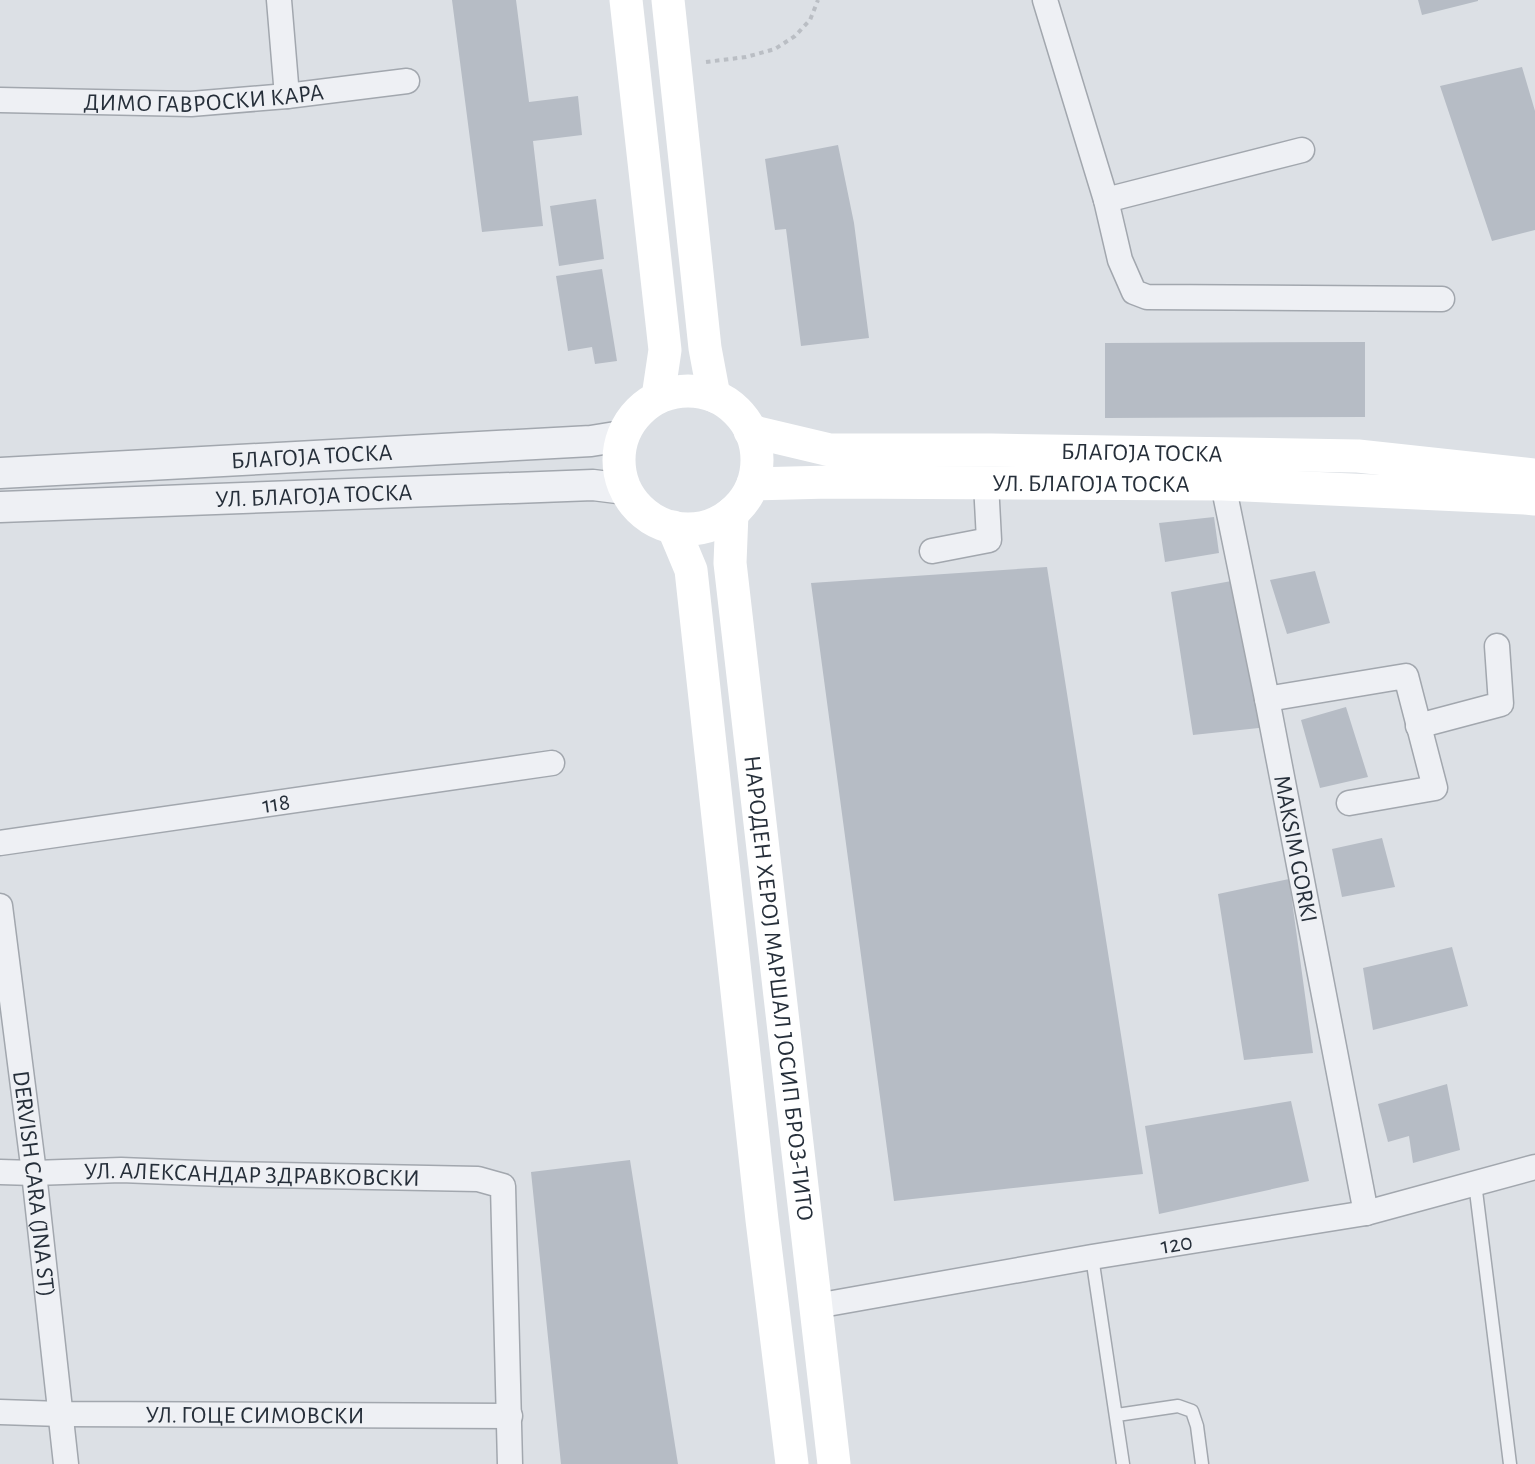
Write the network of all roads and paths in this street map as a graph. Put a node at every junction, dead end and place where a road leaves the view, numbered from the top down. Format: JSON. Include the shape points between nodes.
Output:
{"nodes":[{"id":1,"x":279,"y":0,"type":"edge"},
{"id":2,"x":626,"y":0,"type":"edge"},
{"id":3,"x":668,"y":0,"type":"edge"},
{"id":4,"x":818,"y":0,"type":"edge"},
{"id":5,"x":1046,"y":0,"type":"edge"},
{"id":6,"x":675,"y":66,"type":"junction"},
{"id":7,"x":407,"y":81,"type":"dead end"},
{"id":8,"x":287,"y":96,"type":"junction"},
{"id":9,"x":0,"y":100,"type":"edge"},
{"id":10,"x":1302,"y":150,"type":"dead end"},
{"id":11,"x":1106,"y":200,"type":"junction"},
{"id":12,"x":1442,"y":299,"type":"dead end"},
{"id":13,"x":714,"y":396,"type":"junction"},
{"id":14,"x":658,"y":397,"type":"junction"},
{"id":15,"x":750,"y":431,"type":"junction"},
{"id":16,"x":622,"y":436,"type":"junction"},
{"id":17,"x":0,"y":473,"type":"edge"},
{"id":18,"x":1535,"y":475,"type":"edge"},
{"id":19,"x":986,"y":483,"type":"junction"},
{"id":20,"x":753,"y":484,"type":"junction"},
{"id":21,"x":1223,"y":484,"type":"junction"},
{"id":22,"x":625,"y":489,"type":"junction"},
{"id":23,"x":1535,"y":499,"type":"edge"},
{"id":24,"x":0,"y":507,"type":"edge"},
{"id":25,"x":732,"y":513,"type":"junction"},
{"id":26,"x":673,"y":527,"type":"junction"},
{"id":27,"x":933,"y":551,"type":"dead end"},
{"id":28,"x":1497,"y":646,"type":"dead end"},
{"id":29,"x":1267,"y":699,"type":"junction"},
{"id":30,"x":1418,"y":726,"type":"junction"},
{"id":31,"x":552,"y":763,"type":"dead end"},
{"id":32,"x":1349,"y":803,"type":"dead end"},
{"id":33,"x":0,"y":843,"type":"edge"},
{"id":34,"x":0,"y":906,"type":"edge"},
{"id":35,"x":1535,"y":1167,"type":"edge"},
{"id":36,"x":0,"y":1172,"type":"edge"},
{"id":37,"x":34,"y":1173,"type":"junction"},
{"id":38,"x":1475,"y":1183,"type":"junction"},
{"id":39,"x":1366,"y":1213,"type":"junction"},
{"id":40,"x":1092,"y":1257,"type":"junction"},
{"id":41,"x":816,"y":1306,"type":"junction"},
{"id":42,"x":0,"y":1413,"type":"edge"},
{"id":43,"x":61,"y":1414,"type":"junction"},
{"id":44,"x":1117,"y":1415,"type":"junction"},
{"id":45,"x":510,"y":1416,"type":"junction"},
{"id":46,"x":66,"y":1464,"type":"edge"},
{"id":47,"x":510,"y":1464,"type":"edge"},
{"id":48,"x":792,"y":1464,"type":"edge"},
{"id":49,"x":834,"y":1464,"type":"edge"},
{"id":50,"x":1124,"y":1464,"type":"edge"},
{"id":51,"x":1202,"y":1464,"type":"edge"},
{"id":52,"x":1510,"y":1464,"type":"edge"}],
"edges":[{"from":1,"to":8,"type":"street"},
{"from":2,"to":14,"type":"main road","via":[[665,350]]},
{"from":3,"to":6,"type":"main road"},
{"from":4,"to":6,"type":"path","via":[[810,20],[776,49]]},
{"from":5,"to":11,"type":"street"},
{"from":6,"to":13,"type":"main road","via":[[705,348]]},
{"from":7,"to":8,"type":"street","name":"ДИМО ГАВРОСКИ КАРА"},
{"from":8,"to":9,"type":"street","name":"ДИМО ГАВРОСКИ КАРА","via":[[191,104]]},
{"from":10,"to":11,"type":"street"},
{"from":11,"to":12,"type":"street","via":[[1120,260],[1134,292],[1147,297]]},
{"from":13,"to":14,"type":"main road","via":[[686,390]]},
{"from":13,"to":15,"type":"main road","via":[[729,404]]},
{"from":14,"to":16,"type":"main road","via":[[636,413]]},
{"from":15,"to":18,"type":"main road","name":"БЛАГОЈА ТОСКА","via":[[830,450],[1358,456]]},
{"from":15,"to":20,"type":"main road","via":[[757,457]]},
{"from":16,"to":17,"type":"street","name":"БЛАГОЈА ТОСКА","via":[[591,441]]},
{"from":16,"to":22,"type":"main road","via":[[619,463]]},
{"from":19,"to":20,"type":"main road","name":"УЛ. БЛАГОЈА ТОСКА"},
{"from":19,"to":21,"type":"main road","name":"УЛ. БЛАГОЈА ТОСКА"},
{"from":19,"to":27,"type":"street","via":[[989,540]]},
{"from":20,"to":25,"type":"main road"},
{"from":21,"to":23,"type":"main road","name":"УЛ. БЛАГОЈА ТОСКА"},
{"from":21,"to":29,"type":"street","name":"MAKSIM GORKI"},
{"from":22,"to":24,"type":"street","name":"УЛ. БЛАГОЈА ТОСКА","via":[[594,485]]},
{"from":22,"to":26,"type":"main road","via":[[645,514]]},
{"from":25,"to":26,"type":"main road","via":[[704,527]]},
{"from":25,"to":41,"type":"main road","name":"НАРОДЕН ХЕРОЈ МАРШАЛ ЈОСИП БРОЗ-ТИТО","via":[[730,563]]},
{"from":26,"to":48,"type":"main road","name":"НАРОДЕН ХЕРОЈ МАРШАЛ ЈОСИП БРОЗ-ТИТО","via":[[691,570]]},
{"from":28,"to":30,"type":"street","via":[[1501,704]]},
{"from":29,"to":30,"type":"street","via":[[1406,676]]},
{"from":29,"to":39,"type":"street","name":"MAKSIM GORKI"},
{"from":30,"to":32,"type":"street","via":[[1435,788]]},
{"from":31,"to":33,"type":"street","name":"118"},
{"from":34,"to":37,"type":"street","name":"DERVISH CARA (JNA ST)"},
{"from":35,"to":38,"type":"street","name":"120"},
{"from":36,"to":37,"type":"street","name":"УЛ. АЛЕКСАНДАР ЗДРАВКОВСКИ"},
{"from":37,"to":43,"type":"street","name":"DERVISH CARA (JNA ST)"},
{"from":37,"to":45,"type":"street","name":"УЛ. АЛЕКСАНДАР ЗДРАВКОВСКИ","via":[[122,1170],[478,1179],[502,1186]]},
{"from":38,"to":39,"type":"street","name":"120"},
{"from":38,"to":52,"type":"lane"},
{"from":39,"to":40,"type":"street","name":"120"},
{"from":40,"to":41,"type":"street","name":"120"},
{"from":40,"to":44,"type":"lane"},
{"from":41,"to":49,"type":"main road","name":"НАРОДЕН ХЕРОЈ МАРШАЛ ЈОСИП БРОЗ-ТИТО"},
{"from":42,"to":43,"type":"street","name":"УЛ. ГОЦЕ СИМОВСКИ"},
{"from":43,"to":45,"type":"street","name":"УЛ. ГОЦЕ СИМОВСКИ"},
{"from":43,"to":46,"type":"street","name":"DERVISH CARA (JNA ST)"},
{"from":44,"to":50,"type":"lane"},
{"from":44,"to":51,"type":"lane","via":[[1178,1406],[1192,1411]]},
{"from":45,"to":47,"type":"street"}]}
